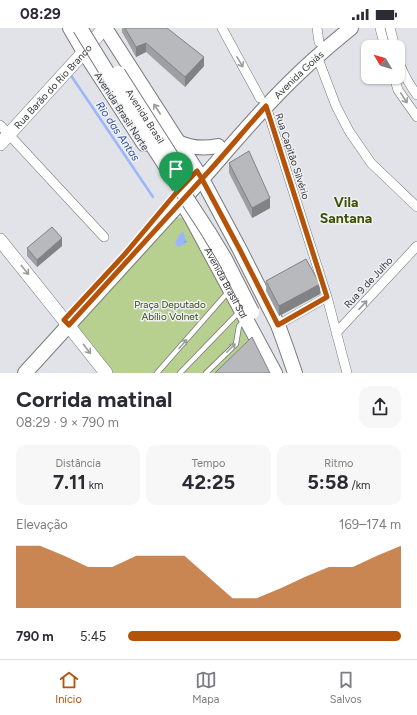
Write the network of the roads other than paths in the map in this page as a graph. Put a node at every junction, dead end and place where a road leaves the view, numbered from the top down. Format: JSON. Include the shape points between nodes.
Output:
{"nodes":[{"id":1,"x":70,"y":28,"type":"edge"},
{"id":2,"x":80,"y":28,"type":"edge"},
{"id":3,"x":89,"y":28,"type":"edge"},
{"id":4,"x":104,"y":28,"type":"edge"},
{"id":5,"x":222,"y":28,"type":"edge"},
{"id":6,"x":336,"y":28,"type":"edge"},
{"id":7,"x":351,"y":28,"type":"edge"},
{"id":8,"x":380,"y":28,"type":"edge"},
{"id":9,"x":390,"y":28,"type":"edge"},
{"id":10,"x":318,"y":35,"type":"edge"},
{"id":11,"x":383,"y":40,"type":"edge"},
{"id":12,"x":393,"y":40,"type":"edge"},
{"id":13,"x":84,"y":52,"type":"junction"},
{"id":14,"x":317,"y":56,"type":"junction"},
{"id":15,"x":405,"y":76,"type":"edge"},
{"id":16,"x":396,"y":84,"type":"edge"},
{"id":17,"x":417,"y":95,"type":"edge"},
{"id":18,"x":263,"y":102,"type":"junction"},
{"id":19,"x":417,"y":117,"type":"edge"},
{"id":20,"x":4,"y":129,"type":"edge"},
{"id":21,"x":178,"y":142,"type":"junction"},
{"id":22,"x":0,"y":144,"type":"edge"},
{"id":23,"x":218,"y":146,"type":"junction"},
{"id":24,"x":199,"y":175,"type":"junction"},
{"id":25,"x":179,"y":197,"type":"junction"},
{"id":26,"x":417,"y":206,"type":"edge"},
{"id":27,"x":168,"y":216,"type":"junction"},
{"id":28,"x":192,"y":219,"type":"junction"},
{"id":29,"x":104,"y":237,"type":"dead end"},
{"id":30,"x":0,"y":240,"type":"edge"},
{"id":31,"x":417,"y":246,"type":"edge"},
{"id":32,"x":230,"y":290,"type":"junction"},
{"id":33,"x":327,"y":297,"type":"junction"},
{"id":34,"x":250,"y":312,"type":"junction"},
{"id":35,"x":66,"y":323,"type":"junction"},
{"id":36,"x":278,"y":325,"type":"junction"},
{"id":37,"x":336,"y":333,"type":"junction"},
{"id":38,"x":294,"y":372,"type":"edge"},
{"id":39,"x":15,"y":373,"type":"edge"},
{"id":40,"x":25,"y":373,"type":"edge"},
{"id":41,"x":106,"y":373,"type":"edge"},
{"id":42,"x":157,"y":373,"type":"edge"},
{"id":43,"x":180,"y":373,"type":"edge"},
{"id":44,"x":206,"y":373,"type":"edge"},
{"id":45,"x":275,"y":373,"type":"edge"},
{"id":46,"x":347,"y":373,"type":"edge"}],
"edges":[{"from":1,"to":13,"type":"main road","name":"Avenida Brasil Norte"},
{"from":2,"to":34,"type":"main road","name":"Avenida Brasil","bridge":true,"via":[[208,231],[234,276]]},
{"from":3,"to":34,"type":"main road","name":"Avenida Brasil","bridge":true,"via":[[211,221]]},
{"from":4,"to":13,"type":"main road","name":"Rua Barão do Rio Branco"},
{"from":21,"to":4,"type":"main road","one_way":true},
{"from":5,"to":18,"type":"street","name":"Rua Capitão Silvério","one_way":true},
{"from":6,"to":10,"type":"main road","name":"Avenida Goiás"},
{"from":7,"to":14,"type":"main road","name":"Avenida Goiás"},
{"from":8,"to":11,"type":"street"},
{"from":9,"to":12,"type":"street"},
{"from":10,"to":18,"type":"main road","name":"Avenida Goiás"},
{"from":13,"to":20,"type":"main road","name":"Rua Barão do Rio Branco"},
{"from":13,"to":25,"type":"main road","name":"Avenida Brasil Norte"},
{"from":14,"to":18,"type":"main road","name":"Avenida Goiás"},
{"from":14,"to":26,"type":"street","via":[[336,106],[366,156]]},
{"from":15,"to":17,"type":"street"},
{"from":16,"to":19,"type":"street","one_way":true},
{"from":18,"to":23,"type":"main road","name":"Avenida Goiás"},
{"from":18,"to":24,"type":"main road","name":"Avenida Goiás"},
{"from":18,"to":33,"type":"street","name":"Rua Capitão Silvério"},
{"from":20,"to":22,"type":"main road","name":"Rua Barão do Rio Branco"},
{"from":20,"to":29,"type":"street"},
{"from":21,"to":23,"type":"main road","via":[[198,148]]},
{"from":21,"to":24,"type":"main road"},
{"from":23,"to":24,"type":"main road","name":"Avenida Goiás"},
{"from":24,"to":25,"type":"main road","name":"Avenida Goiás"},
{"from":24,"to":36,"type":"main road"},
{"from":25,"to":27,"type":"main road","name":"Avenida Goiás"},
{"from":25,"to":28,"type":"main road","name":"Avenida Brasil Sul"},
{"from":25,"to":35,"type":"main road","name":"Avenida Goiás","via":[[124,255]]},
{"from":27,"to":28,"type":"main road","via":[[182,214]]},
{"from":27,"to":35,"type":"main road","name":"Avenida Goiás"},
{"from":28,"to":32,"type":"main road","name":"Avenida Brasil Sul"},
{"from":30,"to":35,"type":"main road","one_way":true},
{"from":37,"to":31,"type":"street","name":"Rua 9 de Julho","one_way":true},
{"from":32,"to":34,"type":"main road","name":"Avenida Brasil Sul"},
{"from":42,"to":32,"type":"lane","one_way":true},
{"from":33,"to":36,"type":"street"},
{"from":33,"to":37,"type":"street","name":"Rua Capitão Silvério"},
{"from":34,"to":38,"type":"main road","name":"Avenida Brasil"},
{"from":34,"to":43,"type":"lane"},
{"from":44,"to":34,"type":"lane","one_way":true,"via":[[236,344],[239,326]]},
{"from":34,"to":45,"type":"main road","name":"Avenida Brasil","via":[[266,343]]},
{"from":35,"to":39,"type":"main road","name":"Avenida Goiás"},
{"from":35,"to":40,"type":"main road","name":"Avenida Goiás"},
{"from":35,"to":41,"type":"main road","one_way":true},
{"from":36,"to":38,"type":"main road"},
{"from":37,"to":46,"type":"street","name":"Rua Capitão Silvério"}]}
